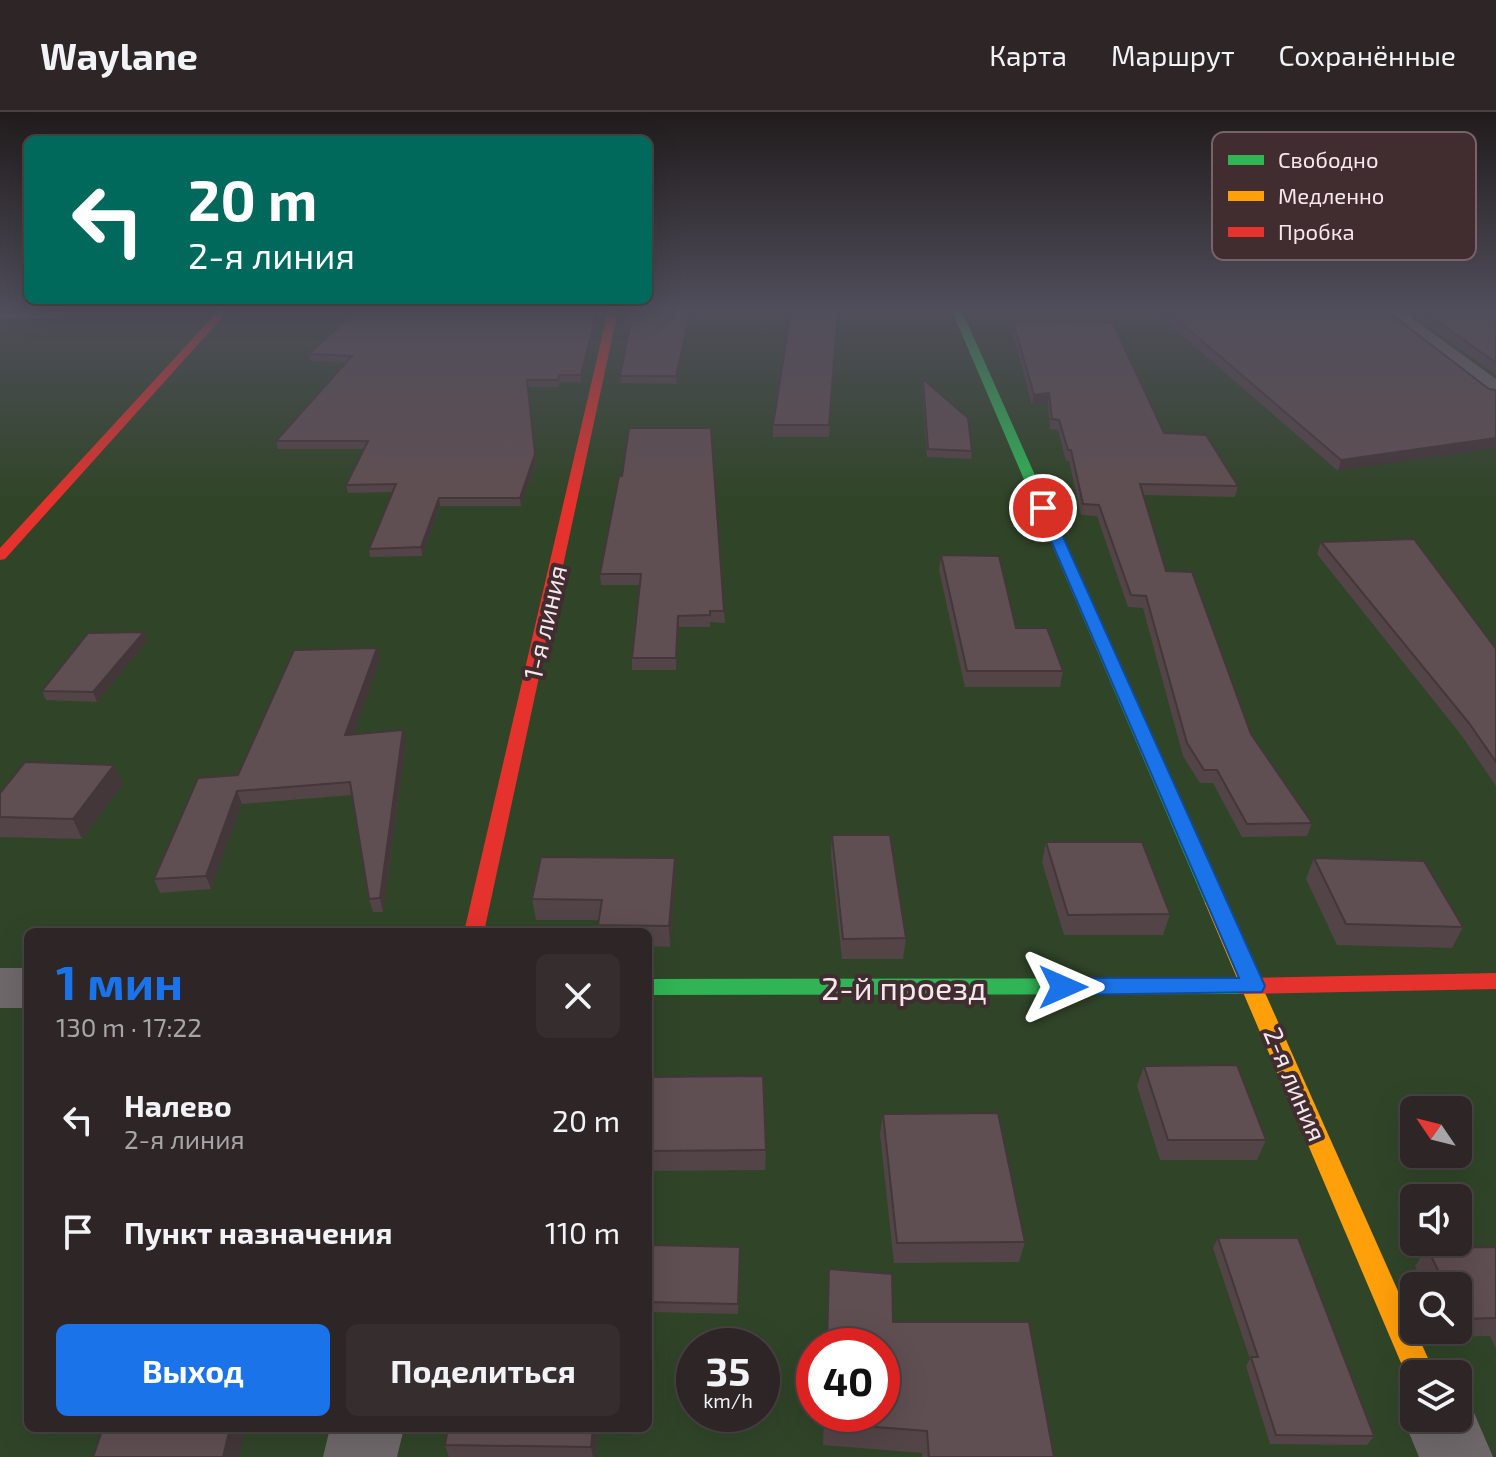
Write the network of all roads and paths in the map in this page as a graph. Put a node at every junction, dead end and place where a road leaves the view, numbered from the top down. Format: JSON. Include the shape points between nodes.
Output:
{"nodes":[{"id":1,"x":166,"y":374,"type":"edge"},
{"id":2,"x":599,"y":374,"type":"edge"},
{"id":3,"x":985,"y":374,"type":"edge"},
{"id":4,"x":1473,"y":374,"type":"edge"},
{"id":5,"x":1496,"y":391,"type":"edge"},
{"id":6,"x":0,"y":556,"type":"edge"},
{"id":7,"x":475,"y":928,"type":"edge"},
{"id":8,"x":1496,"y":981,"type":"edge"},
{"id":9,"x":1254,"y":986,"type":"junction"},
{"id":10,"x":652,"y":987,"type":"edge"},
{"id":11,"x":0,"y":988,"type":"edge"},
{"id":12,"x":24,"y":988,"type":"edge"},
{"id":13,"x":1414,"y":1360,"type":"edge"},
{"id":14,"x":366,"y":1432,"type":"edge"},
{"id":15,"x":1445,"y":1432,"type":"edge"},
{"id":16,"x":360,"y":1457,"type":"edge"},
{"id":17,"x":1456,"y":1457,"type":"edge"}],
"edges":[{"from":1,"to":6,"type":"street"},
{"from":2,"to":7,"type":"street","name":"1-я линия"},
{"from":3,"to":9,"type":"street","name":"2-я линия"},
{"from":4,"to":5,"type":"street"},
{"from":8,"to":9,"type":"street","name":"2-й проезд"},
{"from":9,"to":10,"type":"street","name":"2-й проезд"},
{"from":9,"to":13,"type":"street","name":"2-я линия"},
{"from":11,"to":12,"type":"street"},
{"from":14,"to":16,"type":"street"},
{"from":15,"to":17,"type":"street"}]}
